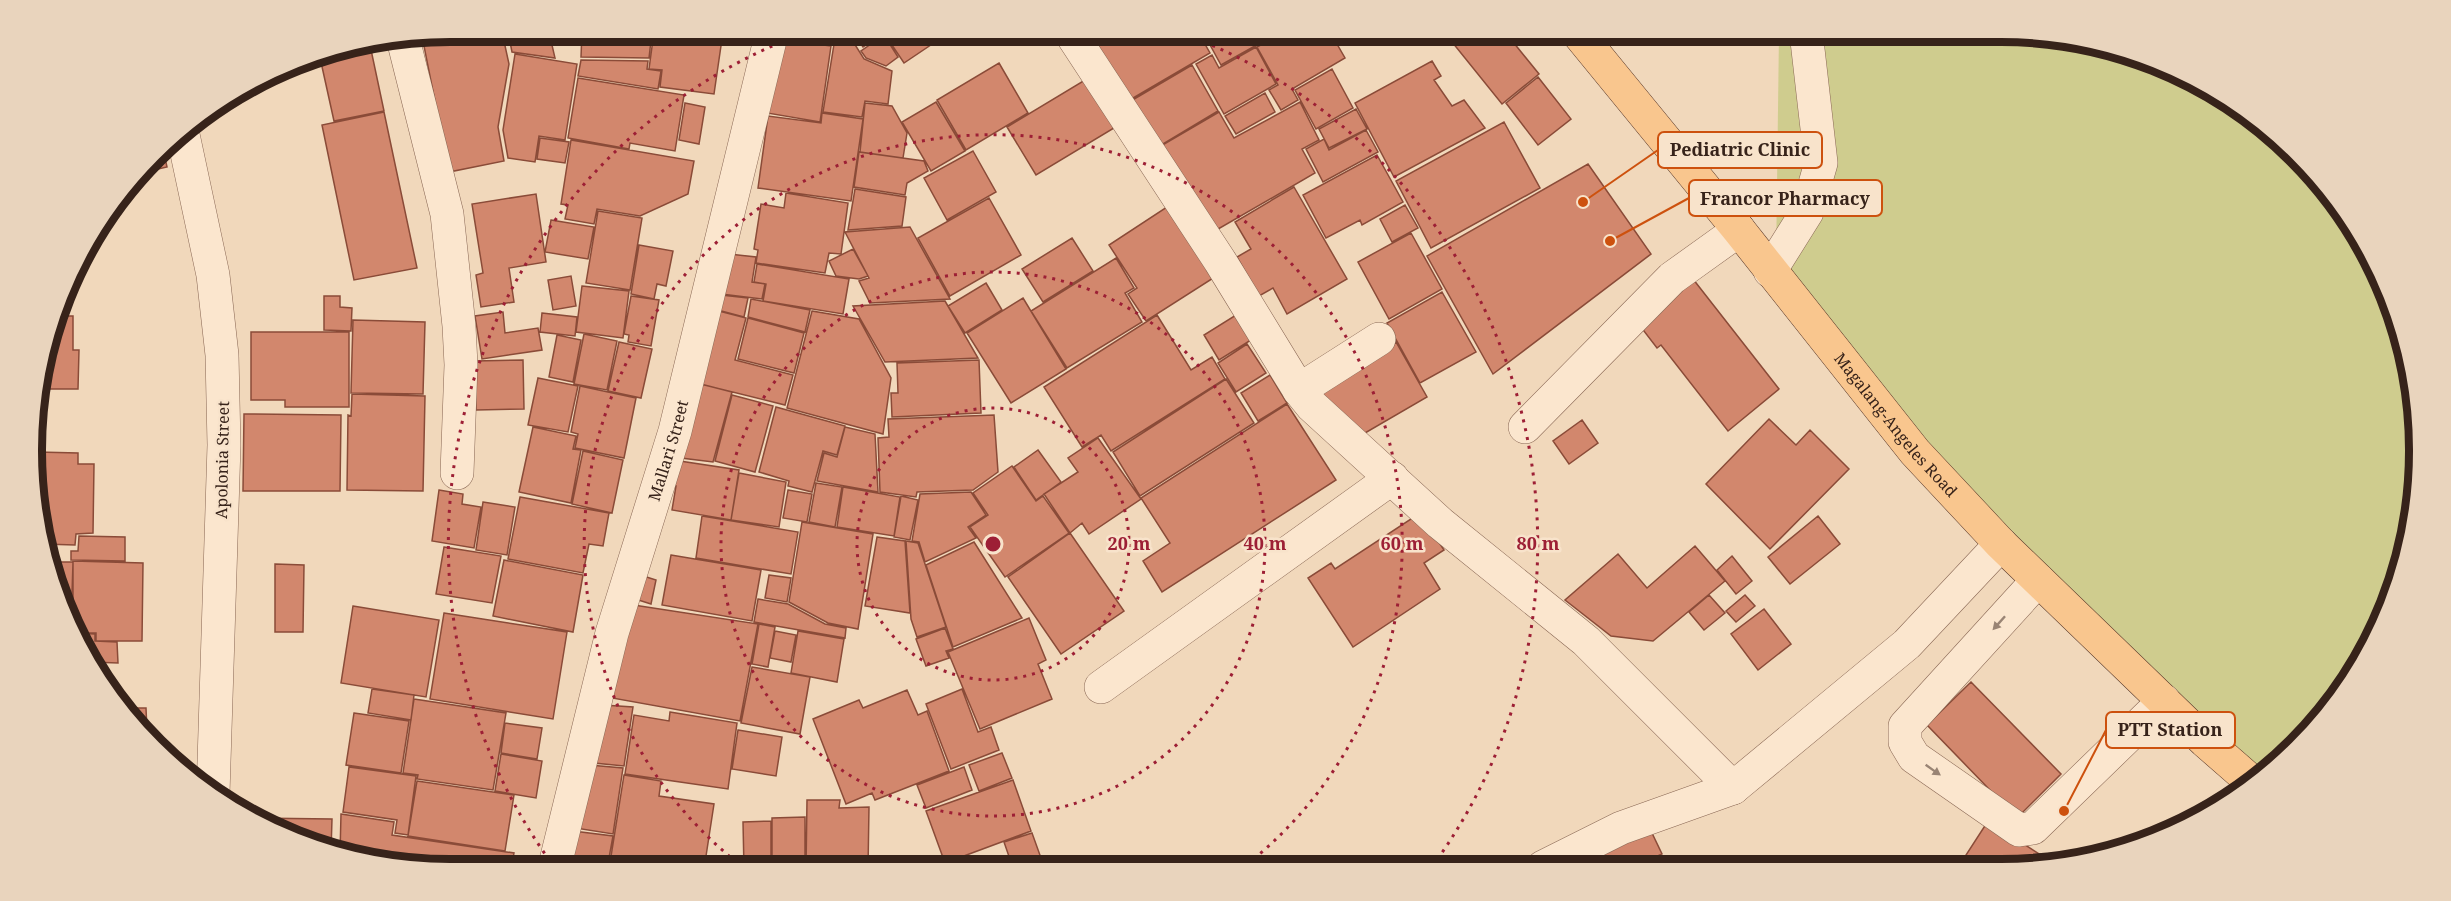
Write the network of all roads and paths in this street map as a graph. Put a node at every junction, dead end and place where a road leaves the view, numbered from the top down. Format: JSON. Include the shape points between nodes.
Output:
{"nodes":[{"id":1,"x":770,"y":42,"type":"edge"},
{"id":2,"x":1077,"y":42,"type":"edge"},
{"id":3,"x":1585,"y":42,"type":"edge"},
{"id":4,"x":1807,"y":42,"type":"edge"},
{"id":5,"x":404,"y":44,"type":"edge"},
{"id":6,"x":184,"y":140,"type":"edge"},
{"id":7,"x":1739,"y":230,"type":"junction"},
{"id":8,"x":1770,"y":271,"type":"junction"},
{"id":9,"x":1379,"y":339,"type":"dead end"},
{"id":10,"x":1299,"y":390,"type":"junction"},
{"id":11,"x":1525,"y":427,"type":"dead end"},
{"id":12,"x":457,"y":473,"type":"dead end"},
{"id":13,"x":1392,"y":478,"type":"junction"},
{"id":14,"x":2001,"y":544,"type":"junction"},
{"id":15,"x":2038,"y":580,"type":"junction"},
{"id":16,"x":1101,"y":687,"type":"dead end"},
{"id":17,"x":2164,"y":701,"type":"junction"},
{"id":18,"x":2246,"y":777,"type":"edge"},
{"id":19,"x":213,"y":783,"type":"edge"},
{"id":20,"x":1733,"y":788,"type":"junction"},
{"id":21,"x":556,"y":859,"type":"edge"},
{"id":22,"x":1559,"y":859,"type":"edge"}],
"edges":[{"from":1,"to":21,"type":"street","name":"Mallari Street","via":[[675,431],[612,633]]},
{"from":2,"to":10,"type":"street"},
{"from":3,"to":7,"type":"main road","name":"Magalang-Angeles Road"},
{"from":4,"to":8,"type":"street","via":[[1821,164],[1807,212]]},
{"from":5,"to":12,"type":"street","via":[[447,214],[461,365]]},
{"from":6,"to":19,"type":"street","name":"Apolonia Street","via":[[213,275],[222,355],[225,445]]},
{"from":7,"to":8,"type":"main road","name":"Magalang-Angeles Road"},
{"from":7,"to":11,"type":"street","via":[[1672,278]]},
{"from":8,"to":14,"type":"main road","name":"Magalang-Angeles Road","via":[[1915,452]]},
{"from":9,"to":10,"type":"street"},
{"from":10,"to":13,"type":"street","via":[[1341,435]]},
{"from":13,"to":16,"type":"street"},
{"from":13,"to":20,"type":"street","via":[[1440,523],[1586,641]]},
{"from":14,"to":15,"type":"main road","name":"Magalang-Angeles Road"},
{"from":14,"to":20,"type":"street","via":[[1907,644]]},
{"from":15,"to":17,"type":"main road","name":"Magalang-Angeles Road"},
{"from":15,"to":17,"type":"street","one_way":true,"via":[[1905,726],[1905,742],[1914,757],[2019,830],[2033,828]]},
{"from":17,"to":18,"type":"main road","name":"Magalang-Angeles Road"},
{"from":20,"to":22,"type":"street","via":[[1622,828]]}]}
